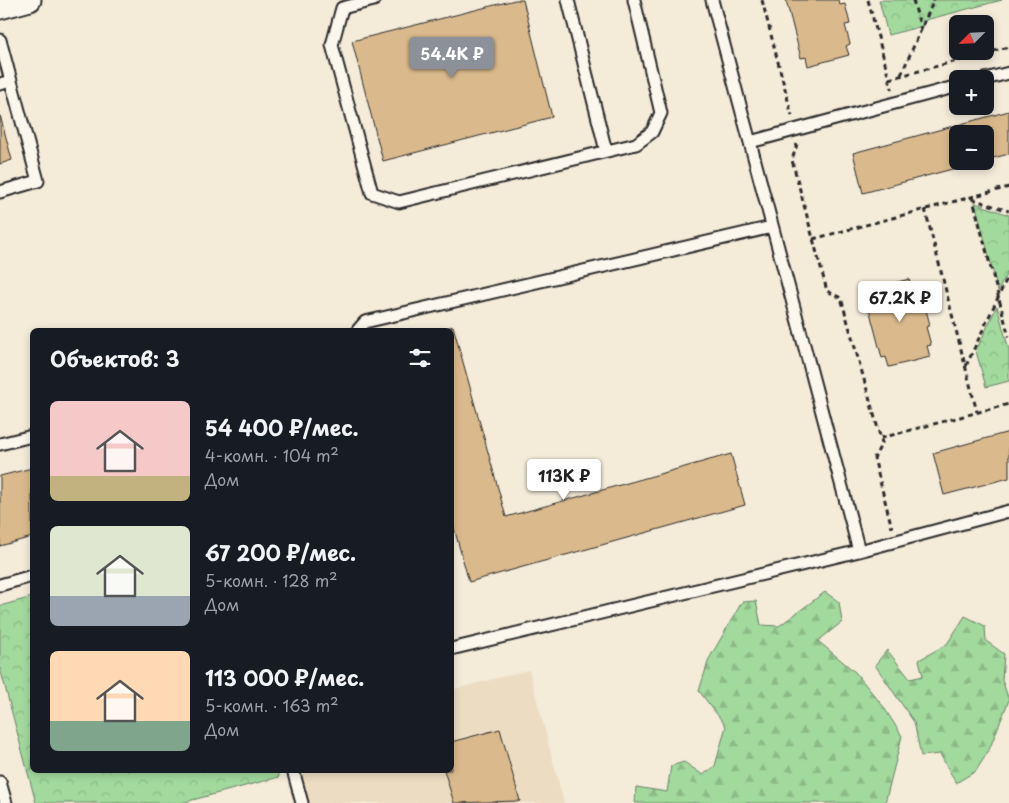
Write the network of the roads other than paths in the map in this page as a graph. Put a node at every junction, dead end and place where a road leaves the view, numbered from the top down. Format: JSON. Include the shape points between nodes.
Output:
{"nodes":[{"id":1,"x":30,"y":0,"type":"edge"},
{"id":2,"x":374,"y":0,"type":"edge"},
{"id":3,"x":568,"y":0,"type":"edge"},
{"id":4,"x":634,"y":0,"type":"edge"},
{"id":5,"x":712,"y":0,"type":"edge"},
{"id":6,"x":0,"y":8,"type":"edge"},
{"id":7,"x":0,"y":40,"type":"edge"},
{"id":8,"x":1009,"y":73,"type":"edge"},
{"id":9,"x":994,"y":77,"type":"edge"},
{"id":10,"x":6,"y":82,"type":"edge"},
{"id":11,"x":949,"y":88,"type":"edge"},
{"id":12,"x":750,"y":142,"type":"junction"},
{"id":13,"x":606,"y":152,"type":"junction"},
{"id":14,"x":0,"y":192,"type":"edge"},
{"id":15,"x":772,"y":227,"type":"junction"},
{"id":16,"x":364,"y":327,"type":"edge"},
{"id":17,"x":30,"y":436,"type":"edge"},
{"id":18,"x":0,"y":444,"type":"edge"},
{"id":19,"x":1009,"y":511,"type":"edge"},
{"id":20,"x":859,"y":551,"type":"junction"},
{"id":21,"x":30,"y":577,"type":"edge"},
{"id":22,"x":0,"y":585,"type":"edge"},
{"id":23,"x":454,"y":648,"type":"edge"},
{"id":24,"x":294,"y":773,"type":"edge"},
{"id":25,"x":0,"y":782,"type":"edge"},
{"id":26,"x":6,"y":803,"type":"edge"},
{"id":27,"x":302,"y":803,"type":"edge"}],
"edges":[{"from":1,"to":6,"type":"street"},
{"from":2,"to":13,"type":"lane","via":[[342,8],[332,45],[372,193],[399,202]]},
{"from":3,"to":13,"type":"lane"},
{"from":4,"to":13,"type":"lane","via":[[661,113],[652,132],[636,144]]},
{"from":5,"to":12,"type":"lane"},
{"from":7,"to":10,"type":"lane"},
{"from":8,"to":9,"type":"lane"},
{"from":10,"to":14,"type":"lane","via":[[38,182]]},
{"from":11,"to":12,"type":"lane"},
{"from":12,"to":15,"type":"lane"},
{"from":15,"to":16,"type":"lane"},
{"from":15,"to":20,"type":"lane"},
{"from":17,"to":18,"type":"lane"},
{"from":19,"to":20,"type":"lane"},
{"from":20,"to":23,"type":"lane"},
{"from":21,"to":22,"type":"lane"},
{"from":24,"to":27,"type":"lane"},
{"from":25,"to":26,"type":"lane"}]}
